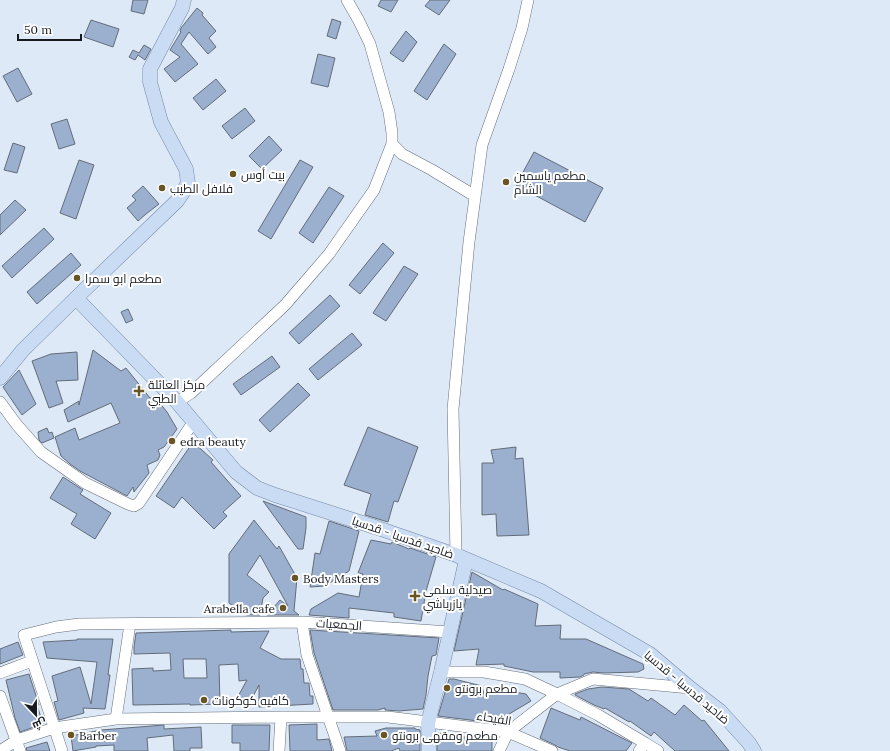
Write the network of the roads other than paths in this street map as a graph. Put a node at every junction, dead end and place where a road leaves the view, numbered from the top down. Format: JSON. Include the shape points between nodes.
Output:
{"nodes":[{"id":1,"x":184,"y":0,"type":"edge"},
{"id":2,"x":347,"y":0,"type":"edge"},
{"id":3,"x":528,"y":0,"type":"edge"},
{"id":4,"x":392,"y":144,"type":"junction"},
{"id":5,"x":475,"y":196,"type":"junction"},
{"id":6,"x":76,"y":298,"type":"junction"},
{"id":7,"x":0,"y":378,"type":"edge"},
{"id":8,"x":0,"y":402,"type":"edge"},
{"id":9,"x":178,"y":402,"type":"junction"},
{"id":10,"x":194,"y":421,"type":"junction"},
{"id":11,"x":461,"y":557,"type":"junction"},
{"id":12,"x":302,"y":622,"type":"junction"},
{"id":13,"x":130,"y":624,"type":"junction"},
{"id":14,"x":450,"y":632,"type":"junction"},
{"id":15,"x":32,"y":661,"type":"junction"},
{"id":16,"x":0,"y":672,"type":"edge"},
{"id":17,"x":441,"y":672,"type":"junction"},
{"id":18,"x":690,"y":688,"type":"junction"},
{"id":19,"x":557,"y":694,"type":"junction"},
{"id":20,"x":0,"y":696,"type":"edge"},
{"id":21,"x":281,"y":717,"type":"junction"},
{"id":22,"x":328,"y":717,"type":"junction"},
{"id":23,"x":116,"y":719,"type":"junction"},
{"id":24,"x":428,"y":723,"type":"junction"},
{"id":25,"x":54,"y":728,"type":"junction"},
{"id":26,"x":508,"y":732,"type":"junction"},
{"id":27,"x":18,"y":746,"type":"edge"},
{"id":28,"x":642,"y":747,"type":"edge"},
{"id":29,"x":0,"y":750,"type":"edge"},
{"id":30,"x":62,"y":751,"type":"edge"},
{"id":31,"x":279,"y":751,"type":"edge"},
{"id":32,"x":340,"y":751,"type":"edge"},
{"id":33,"x":429,"y":751,"type":"edge"},
{"id":34,"x":499,"y":751,"type":"edge"},
{"id":35,"x":552,"y":751,"type":"edge"},
{"id":36,"x":658,"y":751,"type":"edge"},
{"id":37,"x":754,"y":751,"type":"edge"}],
"edges":[{"from":1,"to":6,"type":"main road","via":[[150,69],[150,82],[161,122],[186,169],[188,183],[177,202]]},
{"from":2,"to":4,"type":"street","via":[[370,44],[389,112]]},
{"from":3,"to":5,"type":"street","via":[[509,69],[482,145]]},
{"from":4,"to":5,"type":"street","via":[[402,154]]},
{"from":4,"to":9,"type":"street","via":[[374,190],[329,254],[285,305],[191,393]]},
{"from":5,"to":11,"type":"street","via":[[453,409]]},
{"from":6,"to":7,"type":"main road","via":[[23,350]]},
{"from":6,"to":9,"type":"main road","name":"ضاحيد قدسيا - قدسيا"},
{"from":8,"to":10,"type":"street","via":[[41,452],[85,483],[134,506],[139,503]]},
{"from":9,"to":10,"type":"main road","name":"ضاحيد قدسيا - قدسيا"},
{"from":10,"to":11,"type":"main road","name":"ضاحيد قدسيا - قدسيا","via":[[236,472],[258,488]]},
{"from":11,"to":14,"type":"main road"},
{"from":11,"to":18,"type":"main road","name":"ضاحيد قدسيا - قدسيا","via":[[541,591],[650,654]]},
{"from":12,"to":13,"type":"street"},
{"from":12,"to":14,"type":"street","name":"الجمعيات"},
{"from":12,"to":22,"type":"street","name":"الجمعيات","via":[[307,655]]},
{"from":13,"to":15,"type":"street","via":[[79,624],[24,635]]},
{"from":13,"to":23,"type":"street"},
{"from":14,"to":17,"type":"main road"},
{"from":15,"to":16,"type":"street"},
{"from":15,"to":25,"type":"street"},
{"from":17,"to":19,"type":"street","via":[[484,672],[525,679]]},
{"from":17,"to":24,"type":"main road"},
{"from":18,"to":19,"type":"street","via":[[593,679]]},
{"from":18,"to":37,"type":"main road","name":"ضاحيد قدسيا - قدسيا","via":[[720,712]]},
{"from":19,"to":26,"type":"street"},
{"from":19,"to":28,"type":"street","via":[[598,716]]},
{"from":20,"to":27,"type":"street"},
{"from":21,"to":22,"type":"street"},
{"from":21,"to":23,"type":"street"},
{"from":21,"to":31,"type":"street"},
{"from":22,"to":24,"type":"street","via":[[388,717]]},
{"from":22,"to":32,"type":"street","name":"الجمعيات"},
{"from":23,"to":25,"type":"street"},
{"from":24,"to":26,"type":"street","name":"الفيحاء"},
{"from":24,"to":33,"type":"main road"},
{"from":25,"to":27,"type":"street"},
{"from":25,"to":30,"type":"street"},
{"from":26,"to":34,"type":"street"},
{"from":26,"to":35,"type":"street","name":"الفيحاء"},
{"from":27,"to":29,"type":"street"},
{"from":28,"to":36,"type":"street"}]}
